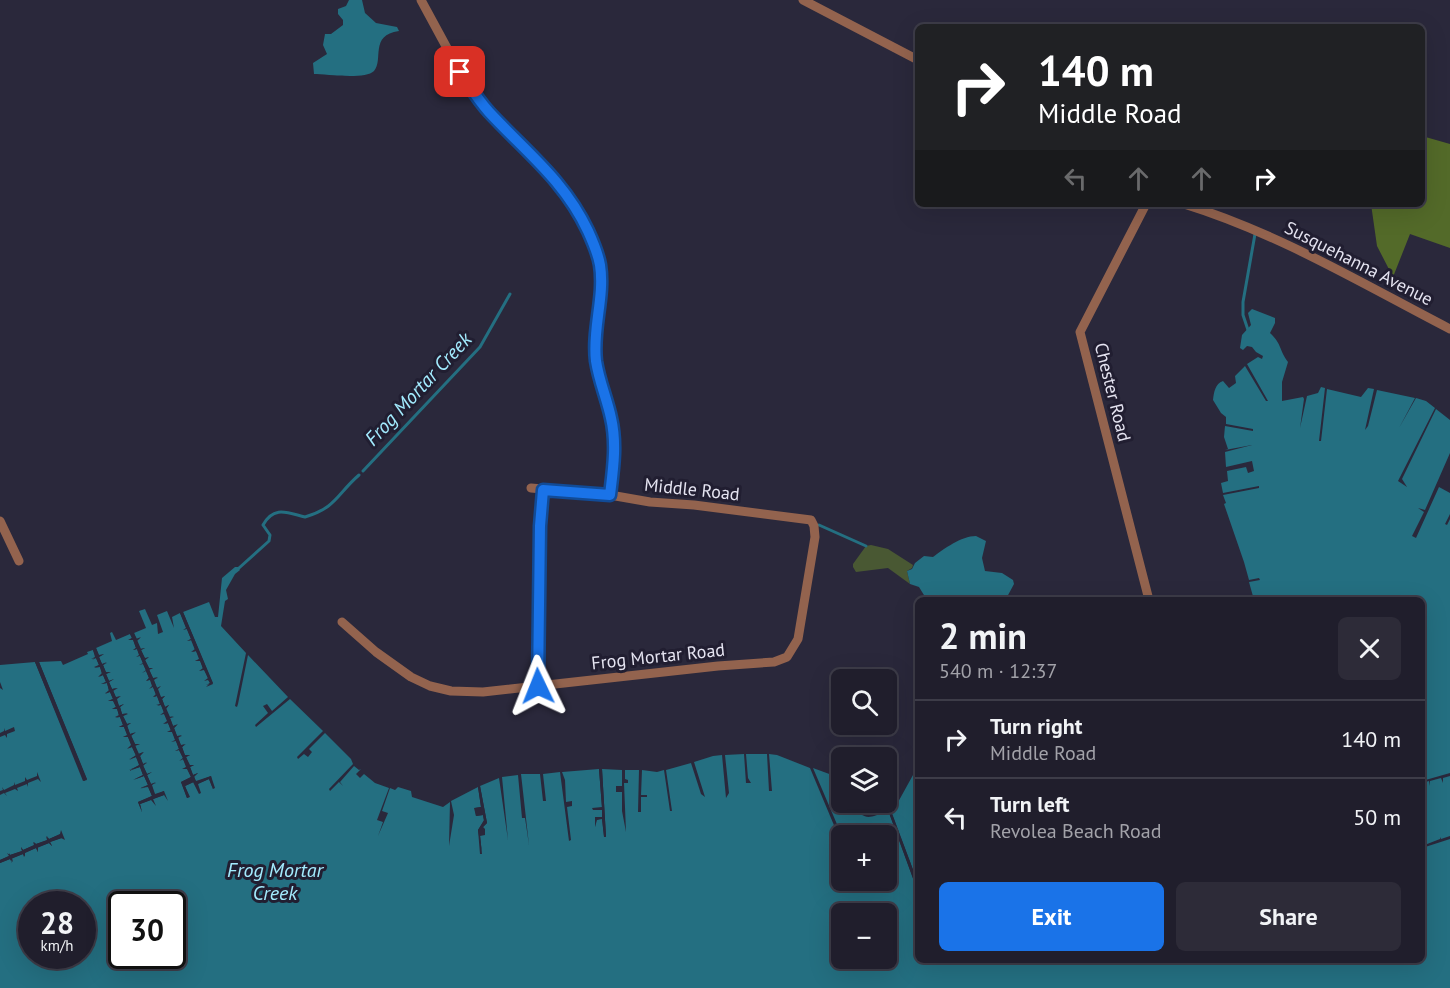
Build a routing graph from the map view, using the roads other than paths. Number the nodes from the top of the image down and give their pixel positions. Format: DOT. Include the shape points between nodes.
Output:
graph roads {
  1 [pos="421,0"];
  2 [pos="803,0"];
  3 [pos="915,58"];
  4 [pos="1144,207"];
  5 [pos="1193,207"];
  6 [pos="1450,329"];
  7 [pos="531,488"];
  8 [pos="543,490"];
  9 [pos="610,495"];
  10 [pos="0,521"];
  11 [pos="813,522"];
  12 [pos="19,561"];
  13 [pos="1148,597"];
  14 [pos="342,622"];
  15 [pos="538,686"];
  1 -- 9 [label="street" via="460,72 489,112 540,161 570,199 598,255 601,281 596,360 614,434"];
  2 -- 3 [label="street"];
  4 -- 13 [label="street, Chester Road" via="1080,332"];
  5 -- 6 [label="street, Susquehanna Avenue" via="1266,234"];
  7 -- 8 [label="street, Middle Road"];
  8 -- 9 [label="street, Middle Road"];
  8 -- 15 [label="street"];
  9 -- 11 [label="street, Middle Road" via="807,518"];
  10 -- 12 [label="street"];
  11 -- 15 [label="street, Frog Mortar Road" via="815,537 800,632 787,657 774,662"];
  14 -- 15 [label="street, Frog Mortar Road" via="400,669 430,686 471,692"];
}
